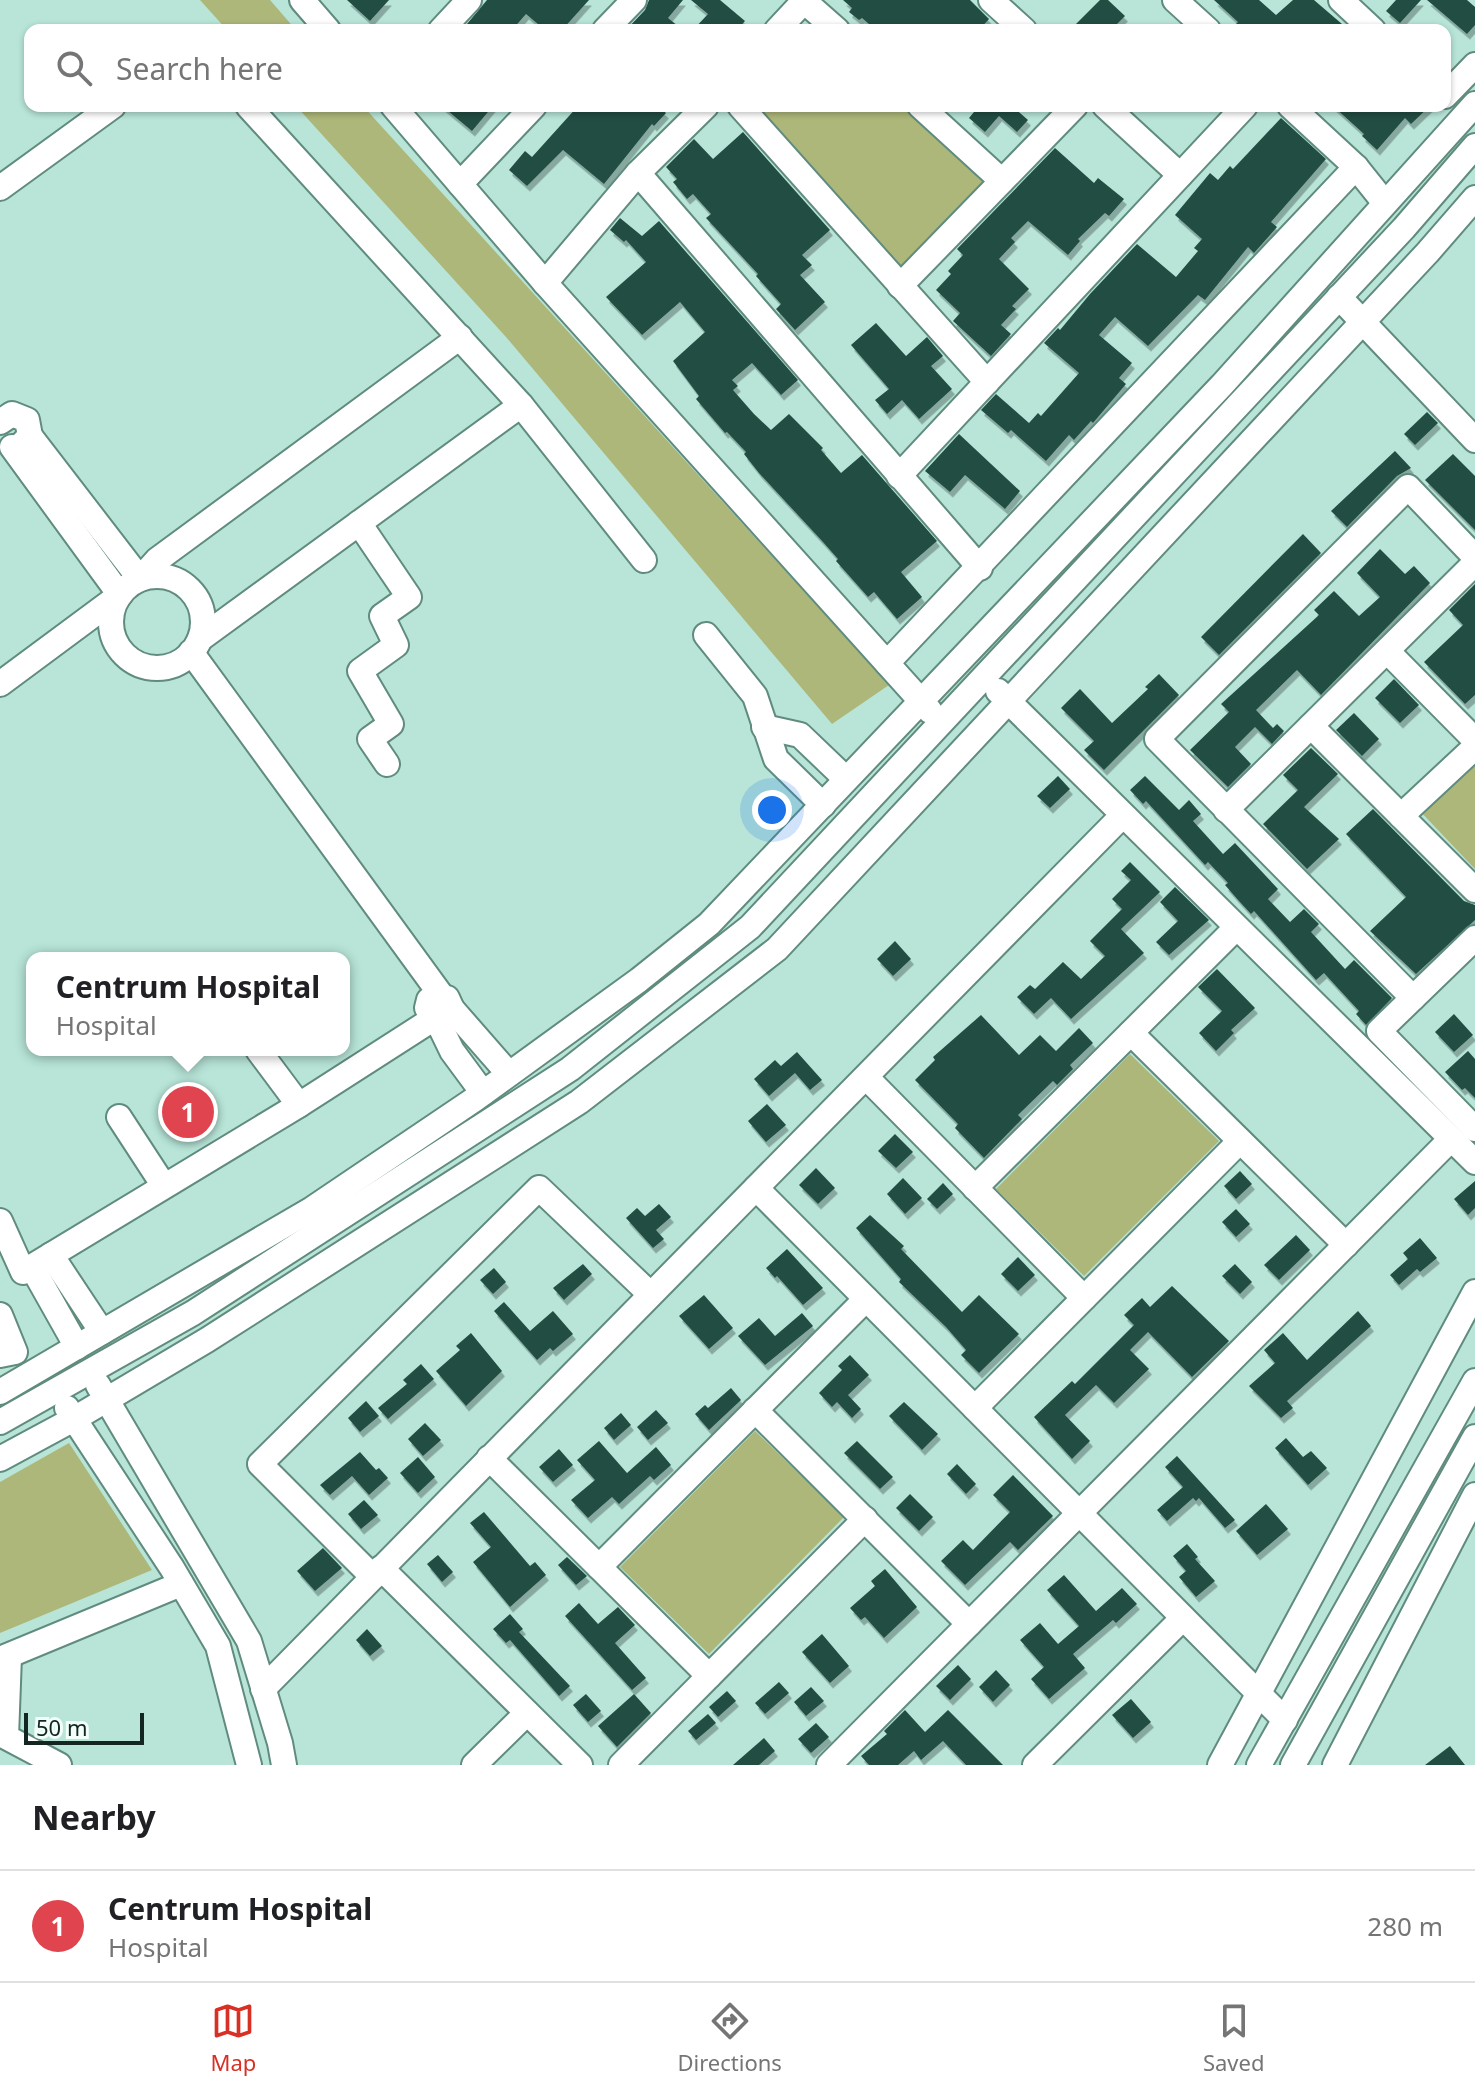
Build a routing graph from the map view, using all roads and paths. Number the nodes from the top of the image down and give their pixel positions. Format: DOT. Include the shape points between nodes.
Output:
graph roads {
  1 [pos="302,0"];
  2 [pos="469,0"];
  3 [pos="634,0"];
  4 [pos="805,0"];
  5 [pos="991,0"];
  6 [pos="1176,0"];
  7 [pos="1341,0"];
  8 [pos="323,24"];
  9 [pos="447,24"];
  10 [pos="611,24"];
  11 [pos="783,24"];
  12 [pos="831,24"];
  13 [pos="1017,24"];
  14 [pos="1202,24"];
  15 [pos="1367,24"];
  16 [pos="1475,65"];
  17 [pos="1451,90"];
  18 [pos="1475,104"];
  19 [pos="105,112"];
  20 [pos="254,112"];
  21 [pos="398,112"];
  22 [pos="528,112"];
  23 [pos="700,112"];
  24 [pos="745,112"];
  25 [pos="927,112"];
  26 [pos="1069,112"];
  27 [pos="1112,112"];
  28 [pos="1239,112"];
  29 [pos="1296,112"];
  30 [pos="1475,146"];
  31 [pos="1356,167"];
  32 [pos="638,173"];
  33 [pos="1180,175"];
  34 [pos="1002,181"];
  35 [pos="460,184"];
  36 [pos="0,188"];
  37 [pos="1475,198"];
  38 [pos="1384,202"];
  39 [pos="545,283"];
  40 [pos="900,286"];
  41 [pos="1339,297"];
  42 [pos="1362,322"];
  43 [pos="460,337"];
  44 [pos="987,382"];
  45 [pos="521,405"];
  46 [pos="4,410"];
  47 [pos="1475,440"];
  48 [pos="14,441"];
  49 [pos="899,476"];
  50 [pos="359,523"];
  51 [pos="1475,557"];
  52 [pos="644,560"];
  53 [pos="1475,563"];
  54 [pos="980,568"];
  55 [pos="140,579"];
  56 [pos="120,595"];
  57 [pos="706,635"];
  58 [pos="190,651"];
  59 [pos="1387,651"];
  60 [pos="887,663"];
  61 [pos="985,678"];
  62 [pos="0,684"];
  63 [pos="921,701"];
  64 [pos="1008,701"];
  65 [pos="942,724"];
  66 [pos="1311,726"];
  67 [pos="764,727"];
  68 [pos="1475,740"];
  69 [pos="1475,747"];
  70 [pos="387,764"];
  71 [pos="846,779"];
  72 [pos="823,805"];
  73 [pos="1226,810"];
  74 [pos="1122,816"];
  75 [pos="1401,816"];
  76 [pos="1475,890"];
  77 [pos="1236,928"];
  78 [pos="1475,938"];
  79 [pos="1413,998"];
  80 [pos="438,1009"];
  81 [pos="1131,1033"];
  82 [pos="262,1056"];
  83 [pos="509,1074"];
  84 [pos="867,1078"];
  85 [pos="483,1093"];
  86 [pos="299,1105"];
  87 [pos="119,1117"];
  88 [pos="1475,1129"];
  89 [pos="1451,1139"];
  90 [pos="1240,1141"];
  91 [pos="1475,1162"];
  92 [pos="164,1186"];
  93 [pos="756,1188"];
  94 [pos="975,1188"];
  95 [pos="0,1221"];
  96 [pos="1346,1245"];
  97 [pos="41,1261"];
  98 [pos="1475,1292"];
  99 [pos="650,1294"];
  100 [pos="1084,1298"];
  101 [pos="866,1299"];
  102 [pos="0,1315"];
  103 [pos="102,1332"];
  104 [pos="77,1347"];
  105 [pos="0,1355"];
  106 [pos="91,1372"];
  107 [pos="1475,1381"];
  108 [pos="55,1390"];
  109 [pos="0,1392"];
  110 [pos="106,1399"];
  111 [pos="975,1408"];
  112 [pos="755,1410"];
  113 [pos="74,1419"];
  114 [pos="0,1422"];
  115 [pos="1475,1437"];
  116 [pos="489,1458"];
  117 [pos="0,1459"];
  118 [pos="1475,1495"];
  119 [pos="1079,1513"];
  120 [pos="865,1519"];
  121 [pos="599,1567"];
  122 [pos="377,1572"];
  123 [pos="181,1584"];
  124 [pos="1183,1618"];
  125 [pos="969,1624"];
  126 [pos="4,1657"];
  127 [pos="709,1676"];
  128 [pos="263,1689"];
  129 [pos="1259,1694"];
  130 [pos="527,1713"];
  131 [pos="1285,1720"];
  132 [pos="59,1765"];
  133 [pos="249,1765"];
  134 [pos="284,1765"];
  135 [pos="474,1765"];
  136 [pos="580,1765"];
  137 [pos="621,1765"];
  138 [pos="829,1765"];
  139 [pos="1035,1765"];
  140 [pos="1220,1765"];
  141 [pos="1259,1765"];
  142 [pos="1293,1765"];
  143 [pos="1335,1765"];
  1 -- 8 [label="street"];
  2 -- 9 [label="street"];
  3 -- 10 [label="street"];
  4 -- 11 [label="street"];
  4 -- 12 [label="street"];
  5 -- 13 [label="street"];
  6 -- 14 [label="street"];
  7 -- 15 [label="street"];
  16 -- 17 [label="street"];
  18 -- 38 [label="street"];
  19 -- 36 [label="street"];
  20 -- 43 [label="street"];
  21 -- 35 [label="street"];
  22 -- 35 [label="street"];
  23 -- 32 [label="street"];
  24 -- 40 [label="street"];
  25 -- 34 [label="street"];
  26 -- 34 [label="street"];
  27 -- 33 [label="street"];
  28 -- 33 [label="street"];
  29 -- 31 [label="street"];
  30 -- 41 [label="street"];
  31 -- 38 [label="street"];
  31 -- 54 [label="street"];
  32 -- 39 [label="street"];
  32 -- 49 [label="street"];
  33 -- 44 [label="street"];
  34 -- 40 [label="street"];
  35 -- 39 [label="street"];
  37 -- 42 [label="street"];
  38 -- 63 [label="street" via="1222,385"];
  39 -- 60 [label="street"];
  40 -- 44 [label="street"];
  41 -- 42 [label="street"];
  41 -- 61 [label="street"];
  42 -- 47 [label="street"];
  42 -- 64 [label="street"];
  43 -- 45 [label="street"];
  43 -- 55 [label="street" via="157,560"];
  44 -- 49 [label="street"];
  45 -- 50 [label="street"];
  45 -- 52 [label="street"];
  46 -- 48 [label="street" via="27,420 31,430"];
  48 -- 55 [label="street"];
  48 -- 56 [label="street"];
  49 -- 54 [label="street"];
  50 -- 58 [label="street"];
  50 -- 70 [label="street" via="409,597 382,616 396,645 360,671 391,724 370,739"];
  51 -- 73 [label="street" via="1408,487 1157,739"];
  53 -- 59 [label="street"];
  54 -- 60 [label="street"];
  55 -- 56 [label="street"];
  55 -- 58 [label="street" via="169,577 193,593 203,623"];
  56 -- 58 [label="street" via="110,625 121,651 133,662 164,667"];
  56 -- 62 [label="street"];
  57 -- 67 [label="street" via="755,696"];
  58 -- 80 [label="street"];
  59 -- 66 [label="street"];
  59 -- 68 [label="street"];
  60 -- 63 [label="street"];
  61 -- 64 [label="street"];
  61 -- 65 [label="street"];
  63 -- 65 [label="street"];
  63 -- 71 [label="street"];
  64 -- 74 [label="street"];
  64 -- 110 [label="street" via="777,949 579,1102"];
  65 -- 106 [label="street" via="750,927 570,1069 193,1313"];
  66 -- 73 [label="street"];
  66 -- 75 [label="street"];
  67 -- 71 [label="street" via="800,735"];
  67 -- 72 [label="street" via="776,759"];
  69 -- 75 [label="street"];
  71 -- 72 [label="street"];
  72 -- 83 [label="street" via="709,924"];
  73 -- 79 [label="street"];
  74 -- 77 [label="street"];
  74 -- 84 [label="street"];
  75 -- 76 [label="street"];
  77 -- 81 [label="street"];
  77 -- 89 [label="street"];
  78 -- 79 [label="street"];
  79 -- 88 [label="street" via="1379,1031"];
  80 -- 83 [label="street"];
  80 -- 85 [label="street" via="452,1051"];
  80 -- 86 [label="street"];
  81 -- 90 [label="street"];
  81 -- 94 [label="street"];
  82 -- 86 [label="street"];
  83 -- 85 [label="street"];
  84 -- 93 [label="street"];
  84 -- 94 [label="street"];
  85 -- 103 [label="street" via="312,1209"];
  86 -- 92 [label="street"];
  87 -- 92 [label="street"];
  89 -- 91 [label="street"];
  89 -- 96 [label="street"];
  90 -- 96 [label="street"];
  90 -- 100 [label="street"];
  92 -- 97 [label="street"];
  93 -- 99 [label="street"];
  93 -- 101 [label="street"];
  94 -- 100 [label="street"];
  95 -- 97 [label="street" via="23,1272"];
  96 -- 119 [label="street"];
  97 -- 103 [label="street"];
  97 -- 104 [label="street"];
  98 -- 129 [label="street"];
  99 -- 116 [label="street"];
  99 -- 122 [label="street" via="539,1188 260,1464"];
  100 -- 111 [label="street"];
  101 -- 111 [label="street"];
  101 -- 112 [label="street"];
  102 -- 105 [label="street" via="15,1352"];
  103 -- 104 [label="street"];
  104 -- 109 [label="street"];
  106 -- 108 [label="street"];
  106 -- 110 [label="street"];
  107 -- 131 [label="street"];
  108 -- 113 [label="street"];
  108 -- 114 [label="street"];
  110 -- 113 [label="street"];
  110 -- 128 [label="street" via="249,1641"];
  111 -- 119 [label="street"];
  112 -- 120 [label="street"];
  112 -- 121 [label="street"];
  113 -- 117 [label="street"];
  113 -- 123 [label="street"];
  115 -- 142 [label="street"];
  116 -- 121 [label="street"];
  116 -- 122 [label="street"];
  118 -- 143 [label="street"];
  119 -- 124 [label="street"];
  119 -- 125 [label="street"];
  120 -- 125 [label="street"];
  120 -- 127 [label="street"];
  121 -- 127 [label="street"];
  122 -- 128 [label="street"];
  122 -- 130 [label="street"];
  123 -- 126 [label="street"];
  123 -- 133 [label="street" via="218,1646"];
  124 -- 129 [label="street"];
  124 -- 139 [label="street"];
  125 -- 138 [label="street"];
  126 -- 132 [label="street" via="6,1737"];
  127 -- 137 [label="street"];
  128 -- 134 [label="street"];
  129 -- 131 [label="street"];
  129 -- 140 [label="street"];
  130 -- 135 [label="street"];
  130 -- 136 [label="street"];
  131 -- 141 [label="street"];
}
